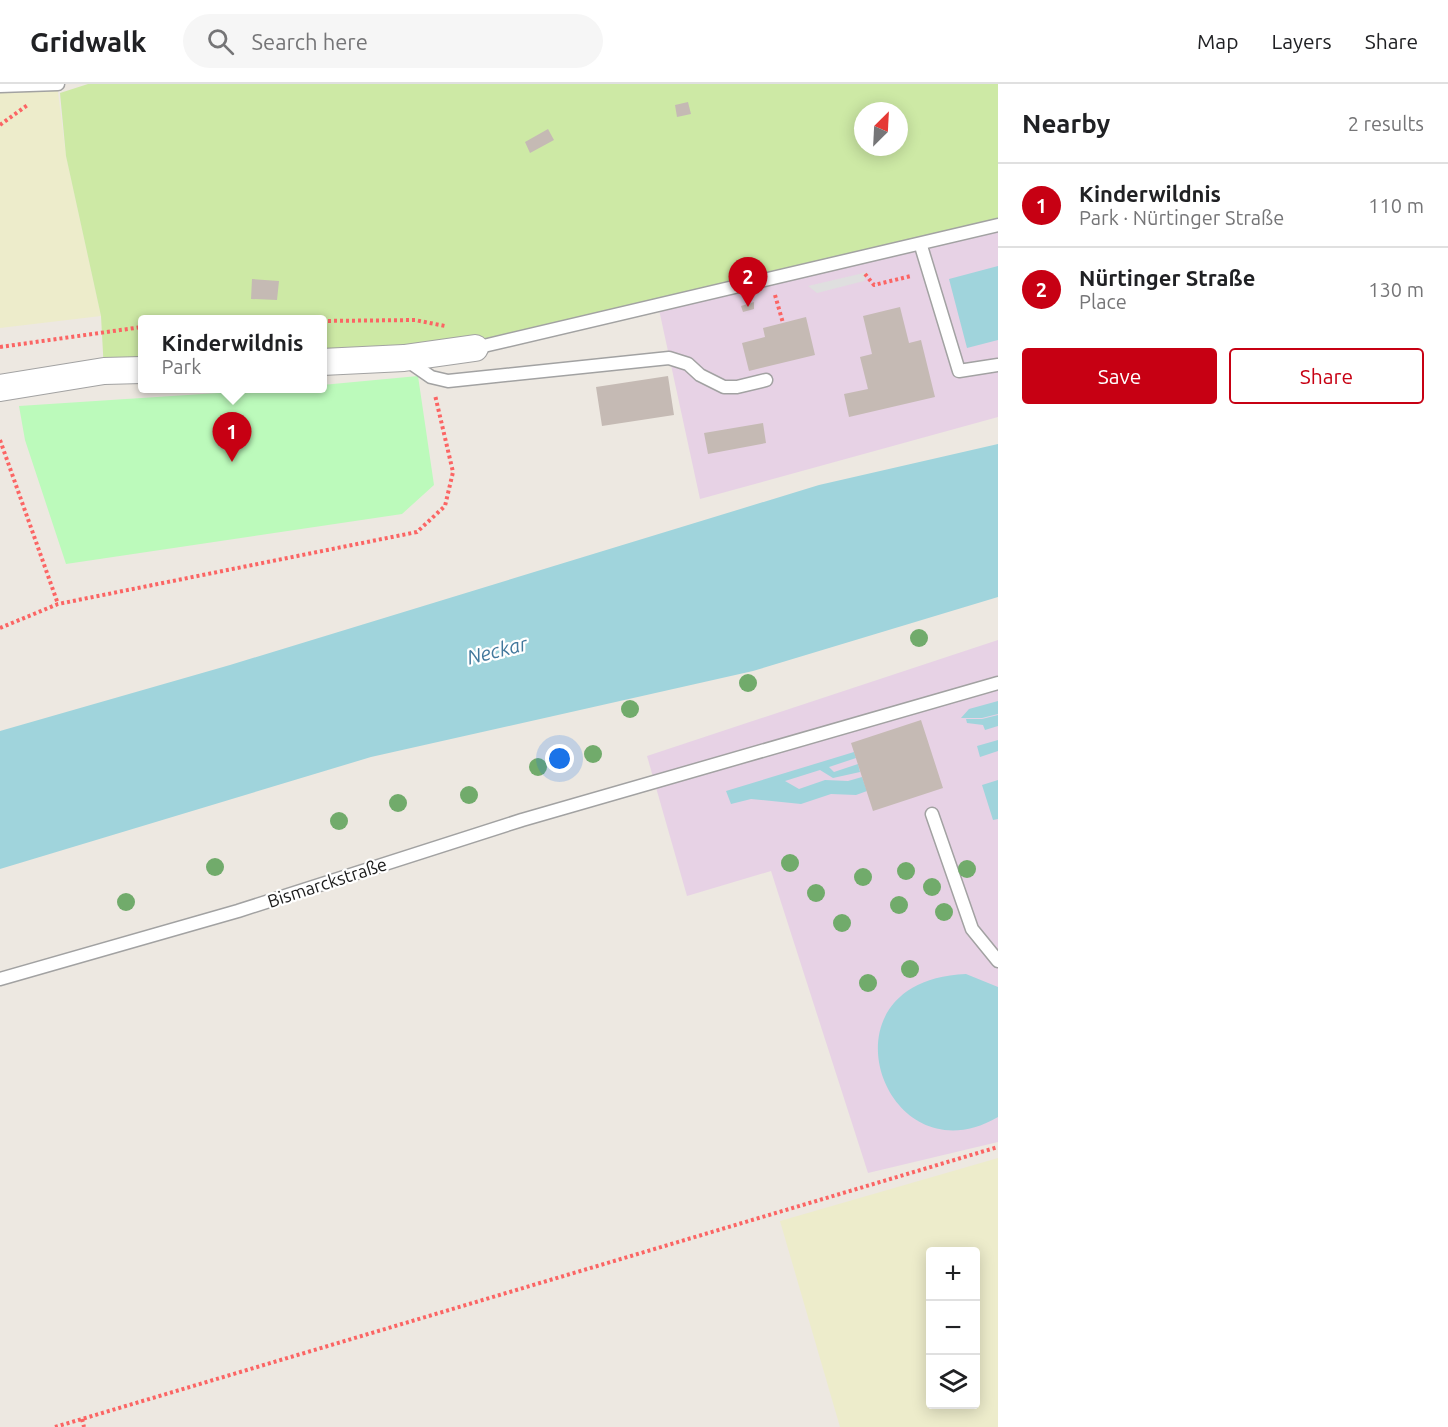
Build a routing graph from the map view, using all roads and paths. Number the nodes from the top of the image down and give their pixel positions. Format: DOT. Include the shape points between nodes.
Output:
graph roads {
  1 [pos="58,84"];
  2 [pos="0,86"];
  3 [pos="998,225"];
  4 [pos="921,246"];
  5 [pos="859,260"];
  6 [pos="929,272"];
  7 [pos="771,280"];
  8 [pos="327,321"];
  9 [pos="783,323"];
  10 [pos="138,328"];
  11 [pos="0,347"];
  12 [pos="475,348"];
  13 [pos="404,358"];
  14 [pos="327,362"];
  15 [pos="998,365"];
  16 [pos="138,370"];
  17 [pos="430,377"];
  18 [pos="766,380"];
  19 [pos="0,388"];
  20 [pos="0,440"];
  21 [pos="58,604"];
  22 [pos="0,628"];
  23 [pos="998,683"];
  24 [pos="932,814"];
  25 [pos="998,961"];
  26 [pos="0,978"];
  27 [pos="998,1147"];
  28 [pos="82,1419"];
  29 [pos="55,1427"];
  30 [pos="84,1427"];
  1 -- 2 [label="lane"];
  3 -- 4 [label="lane"];
  4 -- 5 [label="lane"];
  4 -- 6 [label="lane"];
  5 -- 6 [label="path" via="866,278 874,285"];
  5 -- 7 [label="lane"];
  6 -- 15 [label="lane" via="958,371"];
  7 -- 9 [label="path"];
  7 -- 12 [label="lane"];
  8 -- 12 [label="path" via="415,320 441,324"];
  10 -- 11 [label="path"];
  12 -- 13 [label="street"];
  13 -- 14 [label="street"];
  13 -- 17 [label="lane"];
  16 -- 19 [label="street"];
  17 -- 18 [label="lane" via="464,381 669,358 688,364 724,387"];
  17 -- 21 [label="path" via="453,472 445,506 417,532"];
  20 -- 21 [label="path"];
  21 -- 22 [label="path"];
  23 -- 26 [label="lane, Bismarckstraße" via="522,820 238,911"];
  24 -- 25 [label="lane" via="972,929"];
  27 -- 28 [label="path"];
  28 -- 29 [label="path"];
  28 -- 30 [label="path"];
}
